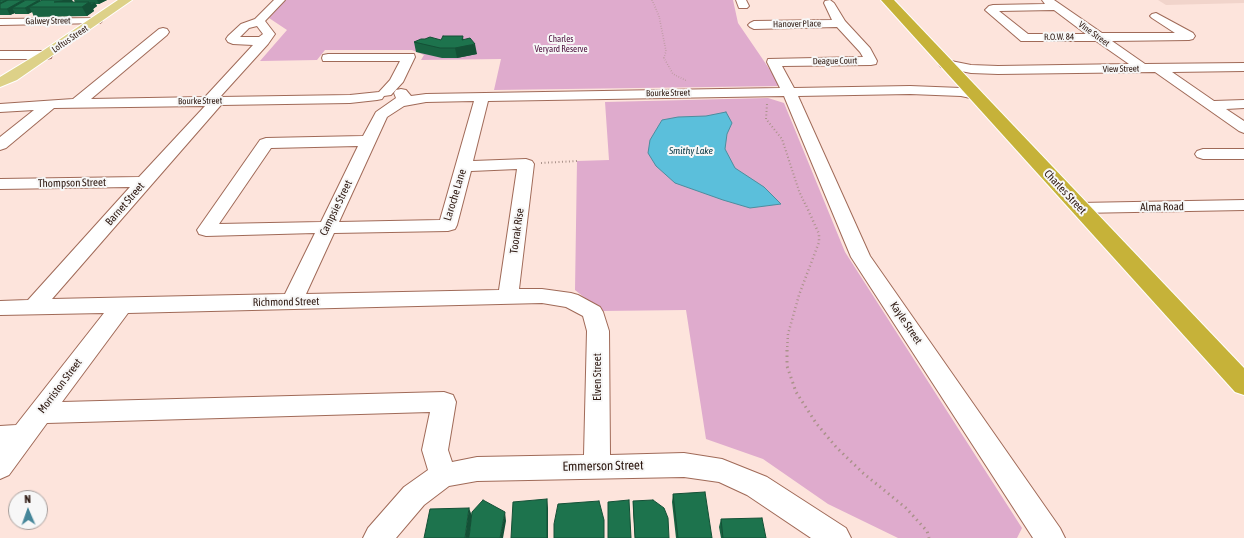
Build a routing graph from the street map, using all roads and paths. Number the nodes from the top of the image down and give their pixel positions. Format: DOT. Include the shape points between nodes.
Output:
graph roads {
  1 [pos="126,0"];
  2 [pos="280,0"];
  3 [pos="652,0"];
  4 [pos="887,0"];
  5 [pos="1047,0"];
  6 [pos="829,3"];
  7 [pos="1057,7"];
  8 [pos="36,11"];
  9 [pos="1156,16"];
  10 [pos="96,21"];
  11 [pos="259,21"];
  12 [pos="0,22"];
  13 [pos="18,22"];
  14 [pos="840,23"];
  15 [pos="754,25"];
  16 [pos="0,32"];
  17 [pos="163,32"];
  18 [pos="1098,37"];
  19 [pos="264,41"];
  20 [pos="0,55"];
  21 [pos="46,55"];
  22 [pos="328,58"];
  23 [pos="773,62"];
  24 [pos="946,64"];
  25 [pos="1244,67"];
  26 [pos="1142,68"];
  27 [pos="1158,68"];
  28 [pos="998,70"];
  29 [pos="6,79"];
  30 [pos="690,82"];
  31 [pos="967,86"];
  32 [pos="0,90"];
  33 [pos="767,92"];
  34 [pos="789,92"];
  35 [pos="482,97"];
  36 [pos="389,99"];
  37 [pos="213,101"];
  38 [pos="0,102"];
  39 [pos="50,104"];
  40 [pos="76,104"];
  41 [pos="1244,104"];
  42 [pos="1210,105"];
  43 [pos="0,108"];
  44 [pos="1244,128"];
  45 [pos="368,141"];
  46 [pos="0,145"];
  47 [pos="1203,154"];
  48 [pos="1244,154"];
  49 [pos="576,161"];
  50 [pos="526,164"];
  51 [pos="464,166"];
  52 [pos="144,182"];
  53 [pos="0,184"];
  54 [pos="1244,205"];
  55 [pos="1080,208"];
  56 [pos="327,227"];
  57 [pos="508,297"];
  58 [pos="571,300"];
  59 [pos="292,301"];
  60 [pos="121,306"];
  61 [pos="0,308"];
  62 [pos="33,308"];
  63 [pos="1244,385"];
  64 [pos="40,413"];
  65 [pos="12,436"];
  66 [pos="597,466"];
  67 [pos="0,467"];
  68 [pos="443,475"];
  69 [pos="378,538"];
  70 [pos="836,538"];
  71 [pos="929,538"];
  72 [pos="1050,538"];
  1 -- 10 [label="main road, Loftus Street"];
  2 -- 11 [label="street"];
  3 -- 30 [label="path" via="659,16 666,51 664,58 673,74"];
  4 -- 24 [label="highway, Charles Street"];
  5 -- 7 [label="street, Vine Street"];
  6 -- 14 [label="street, Deague Court"];
  7 -- 18 [label="street, Vine Street"];
  7 -- 18 [label="street, R.O.W. 84" via="991,10 1025,38"];
  8 -- 13 [label="street"];
  9 -- 18 [label="street, R.O.W. 84" via="1189,36"];
  10 -- 13 [label="street, Galwey Street"];
  10 -- 21 [label="main road, Loftus Street"];
  11 -- 19 [label="street" via="269,32"];
  11 -- 19 [label="street" via="246,26 232,39"];
  12 -- 13 [label="street, Galwey Street"];
  13 -- 16 [label="street"];
  14 -- 15 [label="street, Hanover Place"];
  14 -- 23 [label="street, Deague Court" via="871,61"];
  17 -- 40 [label="street"];
  18 -- 26 [label="street, Vine Street"];
  19 -- 37 [label="street, Barnet Street"];
  20 -- 21 [label="street"];
  21 -- 29 [label="main road, Loftus Street"];
  22 -- 36 [label="street, Campsie Street" via="409,57"];
  23 -- 34 [label="street, Kayle Street"];
  24 -- 28 [label="street, View Street" via="971,69"];
  24 -- 31 [label="highway, Charles Street"];
  25 -- 27 [label="street, View Street"];
  26 -- 27 [label="street, View Street"];
  26 -- 28 [label="street, View Street"];
  27 -- 42 [label="street"];
  28 -- 31 [label="street, View Street" via="976,73"];
  29 -- 32 [label="main road, Loftus Street" via="8,84"];
  31 -- 34 [label="street, Bourke Street" via="961,92"];
  31 -- 55 [label="highway, Charles Street"];
  33 -- 34 [label="street, Bourke Street"];
  33 -- 35 [label="street, Bourke Street"];
  33 -- 71 [label="path" via="769,98 766,119 782,139 799,191 819,234 819,242 799,295 788,334 787,366 796,392 816,423 836,447 906,508 927,531"];
  34 -- 72 [label="street, Kayle Street" via="861,257"];
  35 -- 36 [label="street, Bourke Street"];
  35 -- 51 [label="street, Laroche Lane"];
  36 -- 37 [label="street, Bourke Street"];
  36 -- 45 [label="street, Campsie Street"];
  37 -- 40 [label="street, Bourke Street"];
  37 -- 52 [label="street, Barnet Street"];
  38 -- 39 [label="street, Bourke Street"];
  39 -- 40 [label="street, Bourke Street"];
  39 -- 43 [label="street, Bourke Street"];
  39 -- 46 [label="street"];
  41 -- 42 [label="street"];
  42 -- 44 [label="street"];
  45 -- 56 [label="street, Campsie Street"];
  45 -- 56 [label="street" via="266,143 206,230"];
  47 -- 48 [label="street"];
  49 -- 50 [label="path"];
  50 -- 51 [label="street"];
  50 -- 57 [label="street, Toorak Rise"];
  51 -- 56 [label="street, Laroche Lane" via="448,225"];
  52 -- 53 [label="street, Thompson Street"];
  52 -- 62 [label="street, Barnet Street"];
  54 -- 55 [label="street, Alma Road"];
  55 -- 63 [label="highway, Charles Street"];
  56 -- 59 [label="street, Campsie Street"];
  57 -- 58 [label="street, Richmond Street" via="542,296"];
  57 -- 59 [label="street, Richmond Street"];
  58 -- 66 [label="street, Elven Street" via="592,312 598,331"];
  59 -- 60 [label="street, Richmond Street"];
  60 -- 62 [label="street, Richmond Street"];
  60 -- 64 [label="street, Morriston Street"];
  61 -- 62 [label="street, Richmond Street"];
  64 -- 65 [label="street, Morriston Street"];
  64 -- 68 [label="street" via="444,402 435,450"];
  65 -- 67 [label="street, Morriston Street"];
  66 -- 68 [label="street, Emmerson Street" via="477,469"];
  66 -- 70 [label="street, Emmerson Street" via="684,465 722,472 757,486"];
  68 -- 69 [label="street, Emmerson Street" via="414,496"];
}
